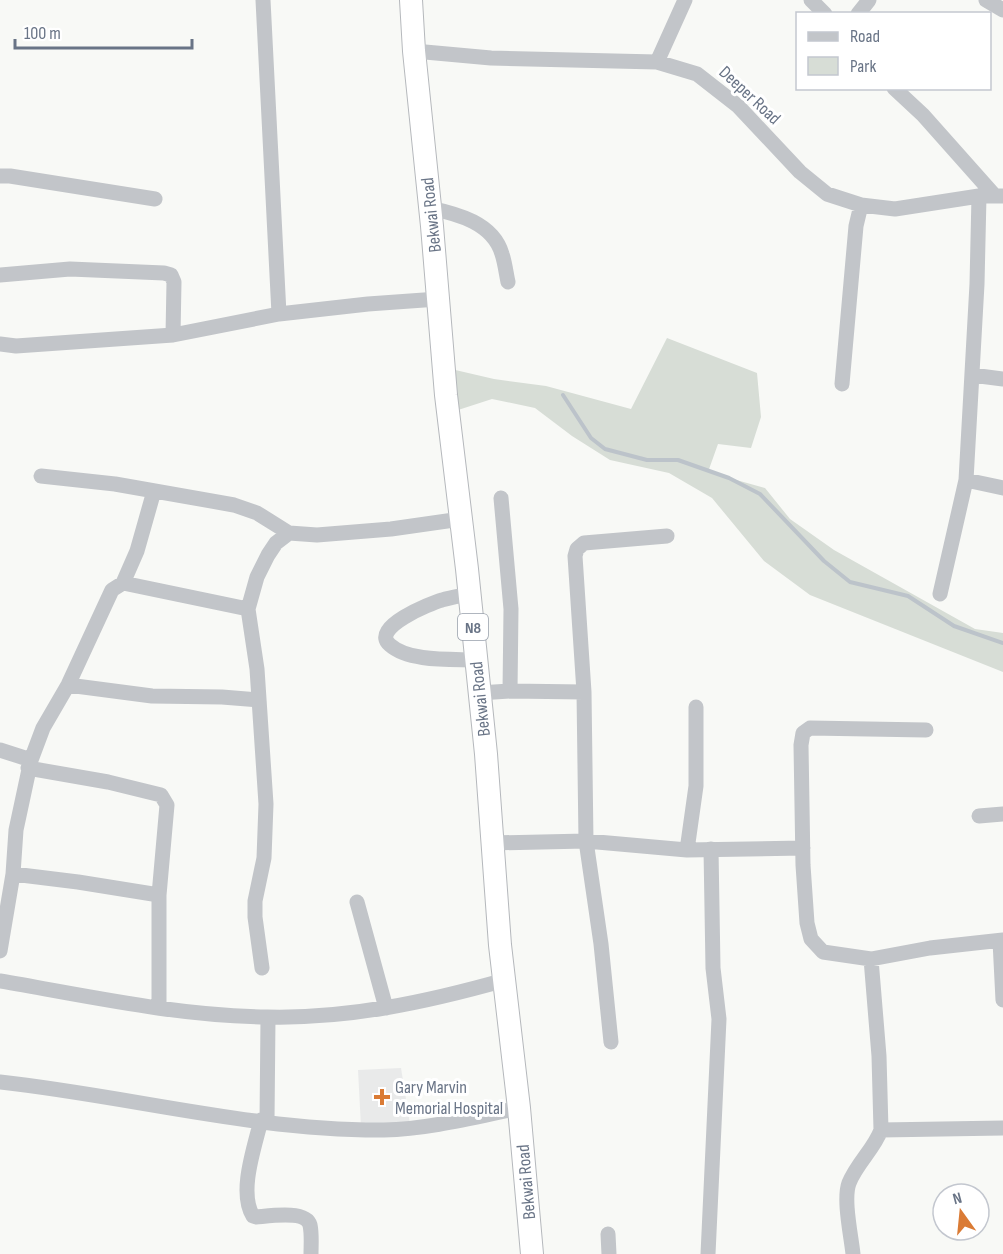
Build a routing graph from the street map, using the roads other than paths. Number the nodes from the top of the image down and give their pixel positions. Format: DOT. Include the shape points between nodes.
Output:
graph roads {
  1 [pos="263,0"];
  2 [pos="411,0"];
  3 [pos="685,0"];
  4 [pos="811,0"];
  5 [pos="869,0"];
  6 [pos="986,0"];
  7 [pos="1003,10"];
  8 [pos="823,12"];
  9 [pos="860,12"];
  10 [pos="414,51"];
  11 [pos="657,62"];
  12 [pos="896,90"];
  13 [pos="0,176"];
  14 [pos="979,196"];
  15 [pos="999,196"];
  16 [pos="154,199"];
  17 [pos="861,205"];
  18 [pos="430,208"];
  19 [pos="0,275"];
  20 [pos="508,282"];
  21 [pos="438,299"];
  22 [pos="279,314"];
  23 [pos="173,335"];
  24 [pos="0,344"];
  25 [pos="972,375"];
  26 [pos="1003,379"];
  27 [pos="842,384"];
  28 [pos="41,476"];
  29 [pos="966,480"];
  30 [pos="1003,488"];
  31 [pos="154,490"];
  32 [pos="501,498"];
  33 [pos="461,519"];
  34 [pos="289,533"];
  35 [pos="667,536"];
  36 [pos="123,583"];
  37 [pos="470,594"];
  38 [pos="940,594"];
  39 [pos="248,609"];
  40 [pos="476,660"];
  41 [pos="68,685"];
  42 [pos="510,691"];
  43 [pos="584,692"];
  44 [pos="480,693"];
  45 [pos="260,700"];
  46 [pos="696,707"];
  47 [pos="926,730"];
  48 [pos="0,750"];
  49 [pos="30,764"];
  50 [pos="1003,814"];
  51 [pos="979,816"];
  52 [pos="586,842"];
  53 [pos="492,843"];
  54 [pos="803,848"];
  55 [pos="711,849"];
  56 [pos="687,850"];
  57 [pos="13,874"];
  58 [pos="4,892"];
  59 [pos="159,896"];
  60 [pos="357,902"];
  61 [pos="1001,941"];
  62 [pos="0,951"];
  63 [pos="871,960"];
  64 [pos="262,968"];
  65 [pos="505,980"];
  66 [pos="0,981"];
  67 [pos="1003,1000"];
  68 [pos="159,1008"];
  69 [pos="386,1008"];
  70 [pos="268,1017"];
  71 [pos="611,1042"];
  72 [pos="0,1082"];
  73 [pos="519,1108"];
  74 [pos="264,1121"];
  75 [pos="1003,1128"];
  76 [pos="881,1130"];
  77 [pos="608,1234"];
  78 [pos="311,1254"];
  79 [pos="532,1254"];
  80 [pos="609,1254"];
  81 [pos="708,1254"];
  82 [pos="853,1254"];
  1 -- 22 [label="street"];
  2 -- 10 [label="highway, Bekwai Road / N8"];
  3 -- 11 [label="street"];
  4 -- 8 [label="street"];
  5 -- 9 [label="street"];
  6 -- 7 [label="street"];
  10 -- 11 [label="street, Deeper Road" via="491,58"];
  10 -- 18 [label="highway, Bekwai Road / N8"];
  11 -- 17 [label="street, Deeper Road" via="698,74 738,106 800,172 827,194"];
  12 -- 15 [label="street"];
  13 -- 16 [label="street"];
  14 -- 15 [label="street, Deeper Road"];
  14 -- 17 [label="street, Deeper Road" via="895,209"];
  14 -- 25 [label="street"];
  17 -- 27 [label="street"];
  18 -- 20 [label="street" via="461,214 497,241"];
  18 -- 21 [label="highway, Bekwai Road / N8"];
  19 -- 23 [label="street" via="70,269 171,275"];
  21 -- 22 [label="street"];
  21 -- 33 [label="highway, Bekwai Road / N8"];
  22 -- 23 [label="street"];
  23 -- 24 [label="street"];
  25 -- 26 [label="street"];
  25 -- 29 [label="street"];
  28 -- 31 [label="street"];
  29 -- 30 [label="street"];
  29 -- 38 [label="street"];
  31 -- 34 [label="street" via="234,505 257,513"];
  31 -- 36 [label="street" via="137,551"];
  32 -- 42 [label="street" via="511,609"];
  33 -- 34 [label="street" via="317,535"];
  33 -- 37 [label="highway, Bekwai Road / N8"];
  34 -- 39 [label="street" via="268,555"];
  35 -- 43 [label="street" via="584,543 577,549 574,556"];
  36 -- 39 [label="street"];
  36 -- 41 [label="street" via="112,590"];
  37 -- 40 [label="highway, Bekwai Road / N8"];
  37 -- 40 [label="street" via="440,600 391,626 386,636 391,646 414,655"];
  39 -- 45 [label="street"];
  40 -- 44 [label="highway, Bekwai Road / N8"];
  41 -- 45 [label="street" via="152,696"];
  41 -- 49 [label="street" via="43,728"];
  42 -- 43 [label="street"];
  42 -- 44 [label="street"];
  43 -- 52 [label="street"];
  44 -- 53 [label="highway, Bekwai Road / N8"];
  45 -- 64 [label="street" via="266,804 264,858 255,917"];
  46 -- 56 [label="street" via="696,786"];
  47 -- 54 [label="street" via="810,728 803,733"];
  48 -- 49 [label="street"];
  49 -- 57 [label="street" via="16,830"];
  49 -- 59 [label="street" via="161,795 167,805"];
  50 -- 51 [label="street"];
  52 -- 53 [label="street"];
  52 -- 56 [label="street"];
  52 -- 71 [label="street"];
  53 -- 65 [label="highway, Bekwai Road / N8"];
  54 -- 55 [label="street"];
  54 -- 63 [label="street" via="811,939 823,952"];
  55 -- 56 [label="street"];
  55 -- 81 [label="street" via="713,968 719,1019"];
  57 -- 58 [label="street"];
  57 -- 59 [label="street"];
  58 -- 62 [label="street"];
  59 -- 68 [label="street"];
  60 -- 69 [label="street"];
  61 -- 63 [label="street" via="930,948"];
  61 -- 67 [label="street"];
  63 -- 76 [label="street"];
  65 -- 69 [label="street"];
  65 -- 73 [label="highway, Bekwai Road / N8"];
  66 -- 68 [label="street"];
  68 -- 70 [label="street"];
  69 -- 70 [label="street"];
  70 -- 74 [label="street"];
  72 -- 74 [label="street"];
  73 -- 74 [label="street" via="387,1130"];
  73 -- 79 [label="highway, Bekwai Road / N8"];
  74 -- 78 [label="street" via="249,1171 246,1201 256,1217 306,1218 310,1223"];
  75 -- 76 [label="street"];
  76 -- 82 [label="street" via="849,1182 846,1197"];
  77 -- 80 [label="street"];
}
